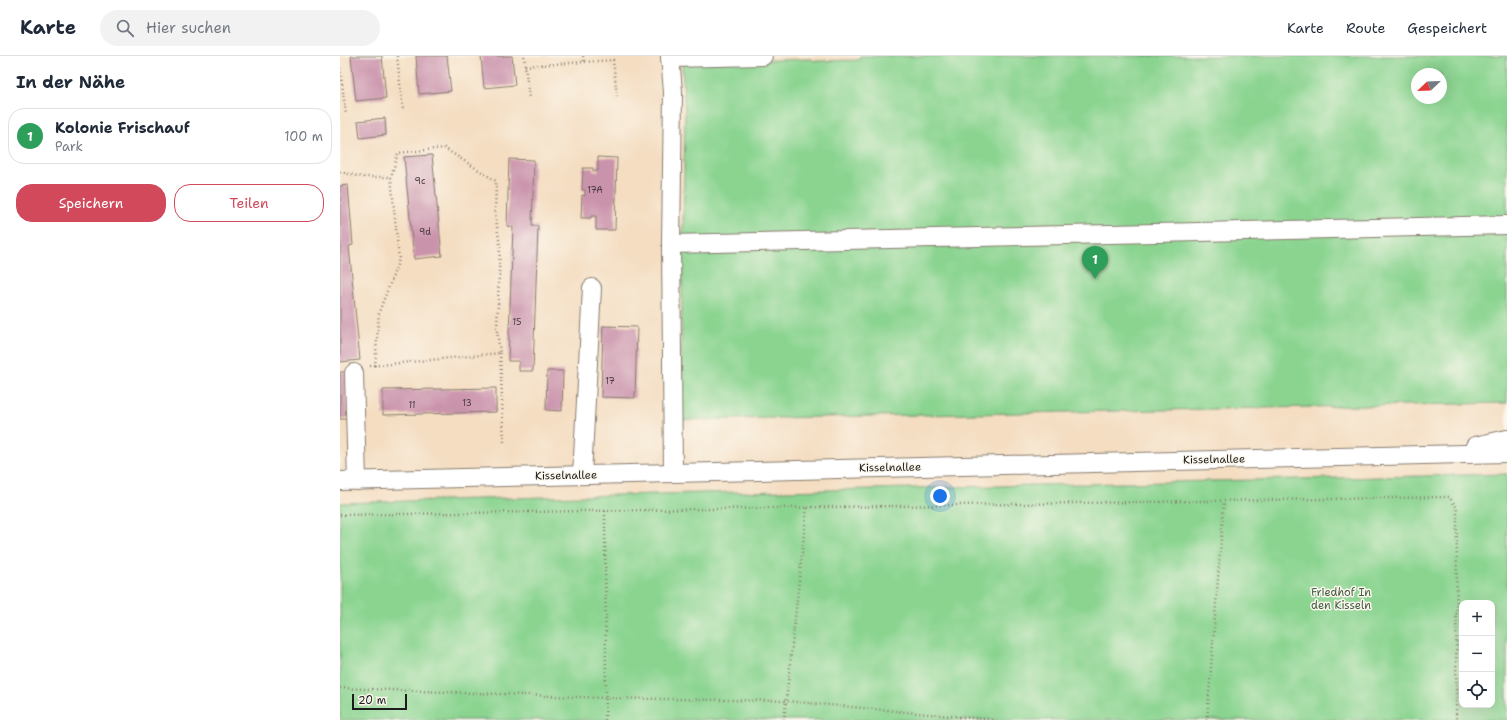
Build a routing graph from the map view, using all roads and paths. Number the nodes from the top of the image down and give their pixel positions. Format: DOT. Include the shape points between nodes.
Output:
graph roads {
  1 [pos="397,56"];
  2 [pos="524,56"];
  3 [pos="583,56"];
  4 [pos="763,56"];
  5 [pos="670,57"];
  6 [pos="584,62"];
  7 [pos="525,66"];
  8 [pos="340,68"];
  9 [pos="617,96"];
  10 [pos="529,98"];
  11 [pos="403,110"];
  12 [pos="346,115"];
  13 [pos="340,172"];
  14 [pos="391,176"];
  15 [pos="1507,225"];
  16 [pos="671,244"];
  17 [pos="592,288"];
  18 [pos="500,353"];
  19 [pos="354,373"];
  20 [pos="1507,439"];
  21 [pos="504,443"];
  22 [pos="1507,453"];
  23 [pos="1440,454"];
  24 [pos="673,473"];
  25 [pos="582,475"];
  26 [pos="349,481"];
  27 [pos="1224,501"];
  28 [pos="807,507"];
  29 [pos="604,511"];
  30 [pos="340,514"];
  31 [pos="340,688"];
  32 [pos="606,698"];
  33 [pos="786,701"];
  34 [pos="605,720"];
  35 [pos="784,720"];
  36 [pos="994,720"];
  37 [pos="1207,720"];
  38 [pos="1456,720"];
  1 -- 11 [label="path"];
  2 -- 7 [label="path"];
  3 -- 6 [label="path"];
  4 -- 5 [label="street"];
  5 -- 16 [label="street" via="673,92"];
  6 -- 7 [label="path"];
  6 -- 9 [label="path" via="613,60"];
  7 -- 10 [label="path"];
  8 -- 12 [label="path"];
  13 -- 14 [label="path" via="362,177"];
  14 -- 18 [label="path" via="398,153 444,148 496,181 500,246 497,330"];
  14 -- 18 [label="path" via="399,260 379,312 375,366"];
  15 -- 16 [label="street"];
  16 -- 24 [label="street"];
  17 -- 25 [label="street"];
  18 -- 21 [label="path"];
  19 -- 26 [label="street"];
  20 -- 23 [label="street, Kisselnallee"];
  22 -- 23 [label="street, Kisselnallee"];
  23 -- 24 [label="street, Kisselnallee"];
  24 -- 25 [label="street, Kisselnallee"];
  25 -- 26 [label="street, Kisselnallee"];
  27 -- 28 [label="path"];
  27 -- 37 [label="path"];
  27 -- 38 [label="path" via="1449,497 1457,508"];
  28 -- 29 [label="path"];
  28 -- 33 [label="path"];
  29 -- 30 [label="path"];
  29 -- 32 [label="path"];
  31 -- 32 [label="path"];
  32 -- 33 [label="path"];
  32 -- 34 [label="path"];
  33 -- 35 [label="path"];
  33 -- 36 [label="path"];
}
